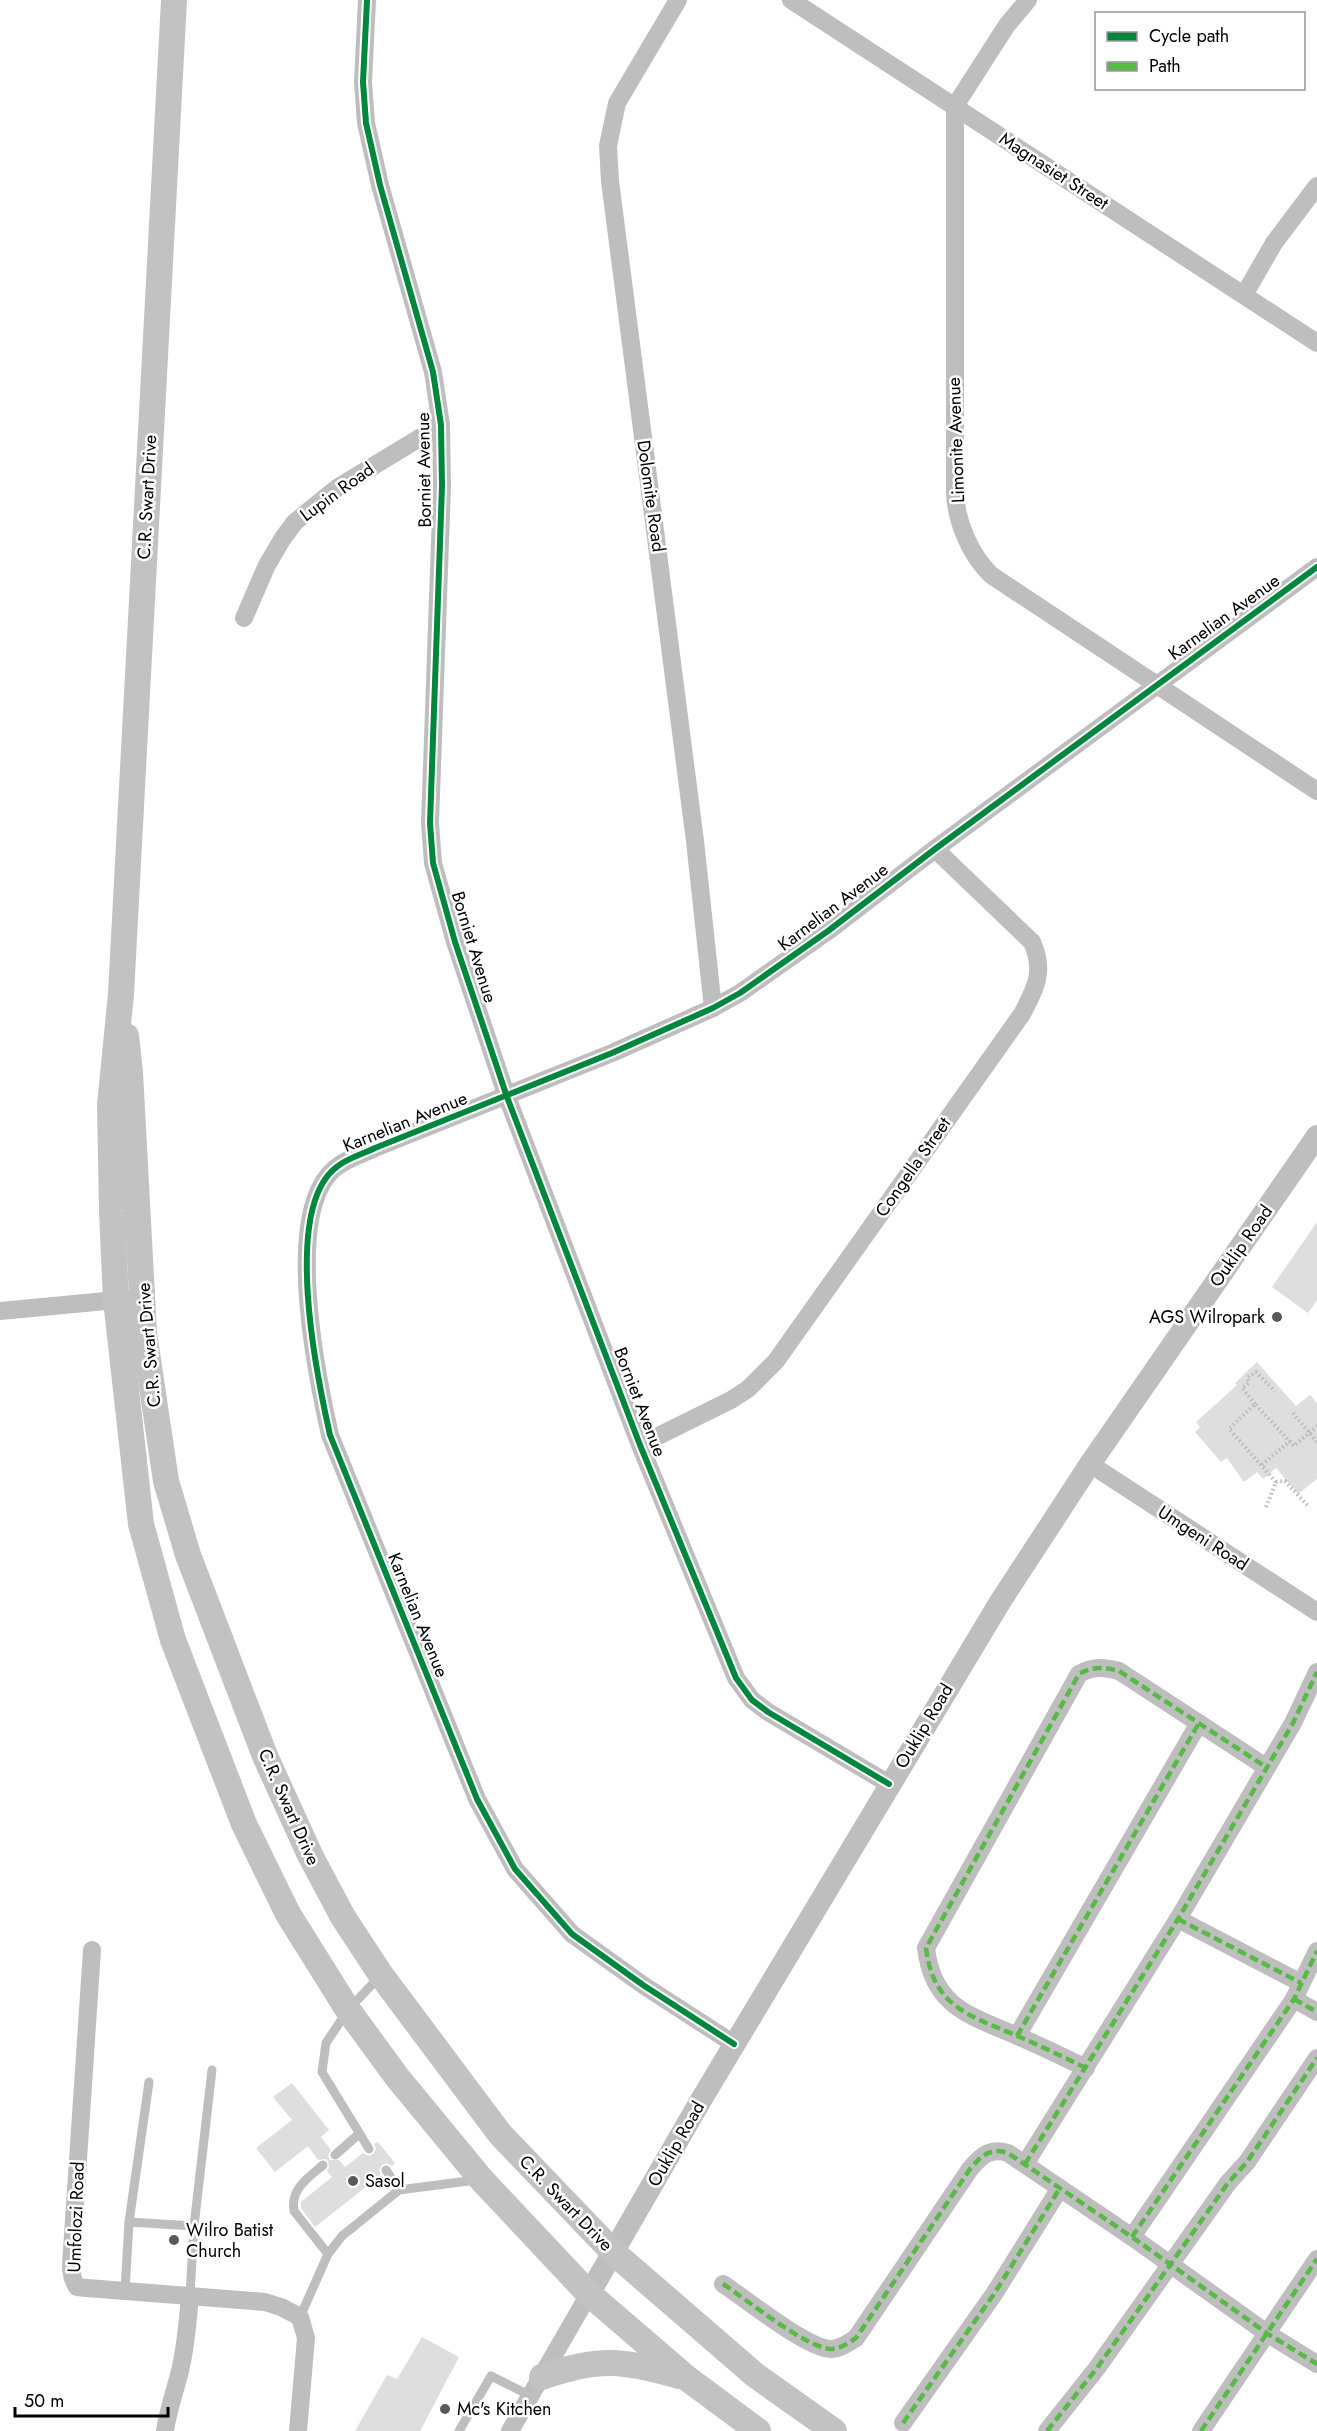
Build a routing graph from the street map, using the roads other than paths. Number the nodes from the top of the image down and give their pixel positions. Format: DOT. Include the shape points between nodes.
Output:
graph roads {
  1 [pos="174,0"];
  2 [pos="366,0"];
  3 [pos="678,0"];
  4 [pos="791,0"];
  5 [pos="1028,0"];
  6 [pos="955,106"];
  7 [pos="1317,186"];
  8 [pos="1244,296"];
  9 [pos="1317,343"];
  10 [pos="441,425"];
  11 [pos="1317,567"];
  12 [pos="244,618"];
  13 [pos="1156,685"];
  14 [pos="1317,791"];
  15 [pos="934,849"];
  16 [pos="121,994"];
  17 [pos="713,1008"];
  18 [pos="507,1097"];
  19 [pos="1317,1136"];
  20 [pos="144,1297"];
  21 [pos="116,1300"];
  22 [pos="0,1311"];
  23 [pos="640,1445"];
  24 [pos="1089,1464"];
  25 [pos="1317,1612"];
  26 [pos="1317,1672"];
  27 [pos="1199,1723"];
  28 [pos="1266,1767"];
  29 [pos="889,1784"];
  30 [pos="1178,1919"];
  31 [pos="92,1950"];
  32 [pos="1317,1951"];
  33 [pos="381,1975"];
  34 [pos="1297,1991"];
  35 [pos="348,2010"];
  36 [pos="1317,2012"];
  37 [pos="1017,2036"];
  38 [pos="734,2044"];
  39 [pos="1317,2058"];
  40 [pos="1086,2067"];
  41 [pos="212,2070"];
  42 [pos="149,2082"];
  43 [pos="359,2134"];
  44 [pos="369,2149"];
  45 [pos="335,2155"];
  46 [pos="1025,2164"];
  47 [pos="323,2165"];
  48 [pos="386,2170"];
  49 [pos="482,2179"];
  50 [pos="1060,2188"];
  51 [pos="399,2190"];
  52 [pos="129,2222"];
  53 [pos="194,2226"];
  54 [pos="1132,2236"];
  55 [pos="614,2253"];
  56 [pos="328,2254"];
  57 [pos="1317,2259"];
  58 [pos="1170,2264"];
  59 [pos="723,2284"];
  60 [pos="125,2290"];
  61 [pos="589,2294"];
  62 [pos="190,2295"];
  63 [pos="300,2317"];
  64 [pos="1268,2334"];
  65 [pos="1317,2364"];
  66 [pos="688,2379"];
  67 [pos="536,2387"];
  68 [pos="903,2423"];
  69 [pos="165,2431"];
  70 [pos="298,2431"];
  71 [pos="459,2431"];
  72 [pos="510,2431"];
  73 [pos="758,2431"];
  74 [pos="834,2431"];
  75 [pos="1047,2431"];
  76 [pos="1201,2431"];
  1 -- 16 [label="main road, C.R. Swart Drive"];
  2 -- 10 [label="street, Borniet Avenue" via="366,123 433,372"];
  3 -- 17 [label="street, Dolomite Road" via="617,104 608,146"];
  4 -- 6 [label="street, Magnasiet Street"];
  5 -- 6 [label="street" via="1007,25"];
  6 -- 8 [label="street, Magnasiet Street"];
  6 -- 13 [label="street, Limonite Avenue" via="955,492 968,544 991,575"];
  7 -- 8 [label="street" via="1274,243"];
  8 -- 9 [label="street, Magnasiet Street"];
  10 -- 12 [label="street, Lupin Road" via="337,488 295,522 267,565"];
  10 -- 18 [label="street, Borniet Avenue" via="431,845 455,942"];
  11 -- 13 [label="street, Karnelian Avenue"];
  13 -- 14 [label="street, Limonite Avenue"];
  13 -- 15 [label="street, Karnelian Avenue"];
  15 -- 17 [label="street, Karnelian Avenue" via="828,931"];
  15 -- 23 [label="street, Congella Street" via="1032,942 1038,956 1036,987 1022,1014 776,1361 740,1395"];
  16 -- 20 [label="main road, C.R. Swart Drive" via="130,1072"];
  16 -- 21 [label="main road, C.R. Swart Drive" via="110,1105"];
  17 -- 18 [label="street, Karnelian Avenue"];
  18 -- 23 [label="street, Borniet Avenue"];
  18 -- 38 [label="street, Karnelian Avenue" via="337,1166 319,1192 308,1230 307,1271 317,1372 330,1435 473,1789 515,1869 572,1934"];
  19 -- 24 [label="street, Ouklip Road"];
  20 -- 21 [label="street"];
  20 -- 33 [label="main road, C.R. Swart Drive" via="144,1333 166,1481 188,1555 266,1756 310,1855 343,1917"];
  21 -- 22 [label="street"];
  21 -- 35 [label="main road, C.R. Swart Drive" via="141,1524 173,1640 244,1824 288,1914"];
  23 -- 29 [label="street, Borniet Avenue" via="744,1690 768,1712"];
  24 -- 25 [label="street, Umgeni Road"];
  24 -- 29 [label="street, Ouklip Road"];
  26 -- 28 [label="street"];
  27 -- 28 [label="street"];
  27 -- 37 [label="street"];
  27 -- 37 [label="street" via="1119,1671 1090,1668 1079,1674 926,1948 928,1968 941,1991 963,2013"];
  28 -- 30 [label="street"];
  29 -- 38 [label="street, Ouklip Road"];
  30 -- 34 [label="street"];
  30 -- 40 [label="street"];
  31 -- 60 [label="street, Umfolozi Road" via="71,2274 77,2287"];
  32 -- 34 [label="street"];
  33 -- 35 [label="lane"];
  33 -- 55 [label="main road, C.R. Swart Drive" via="500,2134"];
  34 -- 36 [label="street"];
  34 -- 54 [label="street"];
  35 -- 43 [label="lane" via="327,2043 322,2072"];
  35 -- 49 [label="main road, C.R. Swart Drive" via="397,2077"];
  37 -- 40 [label="street"];
  38 -- 55 [label="street, Ouklip Road"];
  39 -- 58 [label="street" via="1247,2162"];
  40 -- 46 [label="street"];
  41 -- 53 [label="lane"];
  42 -- 52 [label="lane"];
  43 -- 44 [label="lane"];
  43 -- 45 [label="lane"];
  46 -- 50 [label="street"];
  46 -- 59 [label="street" via="1000,2151 980,2157 856,2338 844,2345 833,2349 811,2344"];
  47 -- 56 [label="lane" via="299,2187 293,2206"];
  48 -- 51 [label="lane"];
  49 -- 51 [label="lane"];
  49 -- 61 [label="main road, C.R. Swart Drive"];
  50 -- 54 [label="street"];
  50 -- 68 [label="street" via="994,2294"];
  51 -- 56 [label="lane" via="342,2236"];
  52 -- 53 [label="lane"];
  52 -- 60 [label="lane"];
  53 -- 62 [label="lane"];
  54 -- 58 [label="street"];
  55 -- 61 [label="street, Ouklip Road"];
  55 -- 74 [label="main road, C.R. Swart Drive" via="755,2375"];
  56 -- 63 [label="lane"];
  57 -- 64 [label="street"];
  58 -- 64 [label="street"];
  58 -- 75 [label="street"];
  60 -- 62 [label="street, Umfolozi Road"];
  61 -- 66 [label="main road, C.R. Swart Drive"];
  61 -- 67 [label="street, Ouklip Road"];
  62 -- 63 [label="street, Umfolozi Road" via="265,2302"];
  62 -- 69 [label="street" via="180,2372"];
  63 -- 70 [label="street" via="306,2338"];
  64 -- 65 [label="street"];
  64 -- 76 [label="street"];
  66 -- 67 [label="main road" via="644,2366 609,2362 570,2367"];
  66 -- 73 [label="main road, C.R. Swart Drive"];
  67 -- 71 [label="lane" via="491,2376"];
  67 -- 72 [label="street, Ouklip Road"];
}
